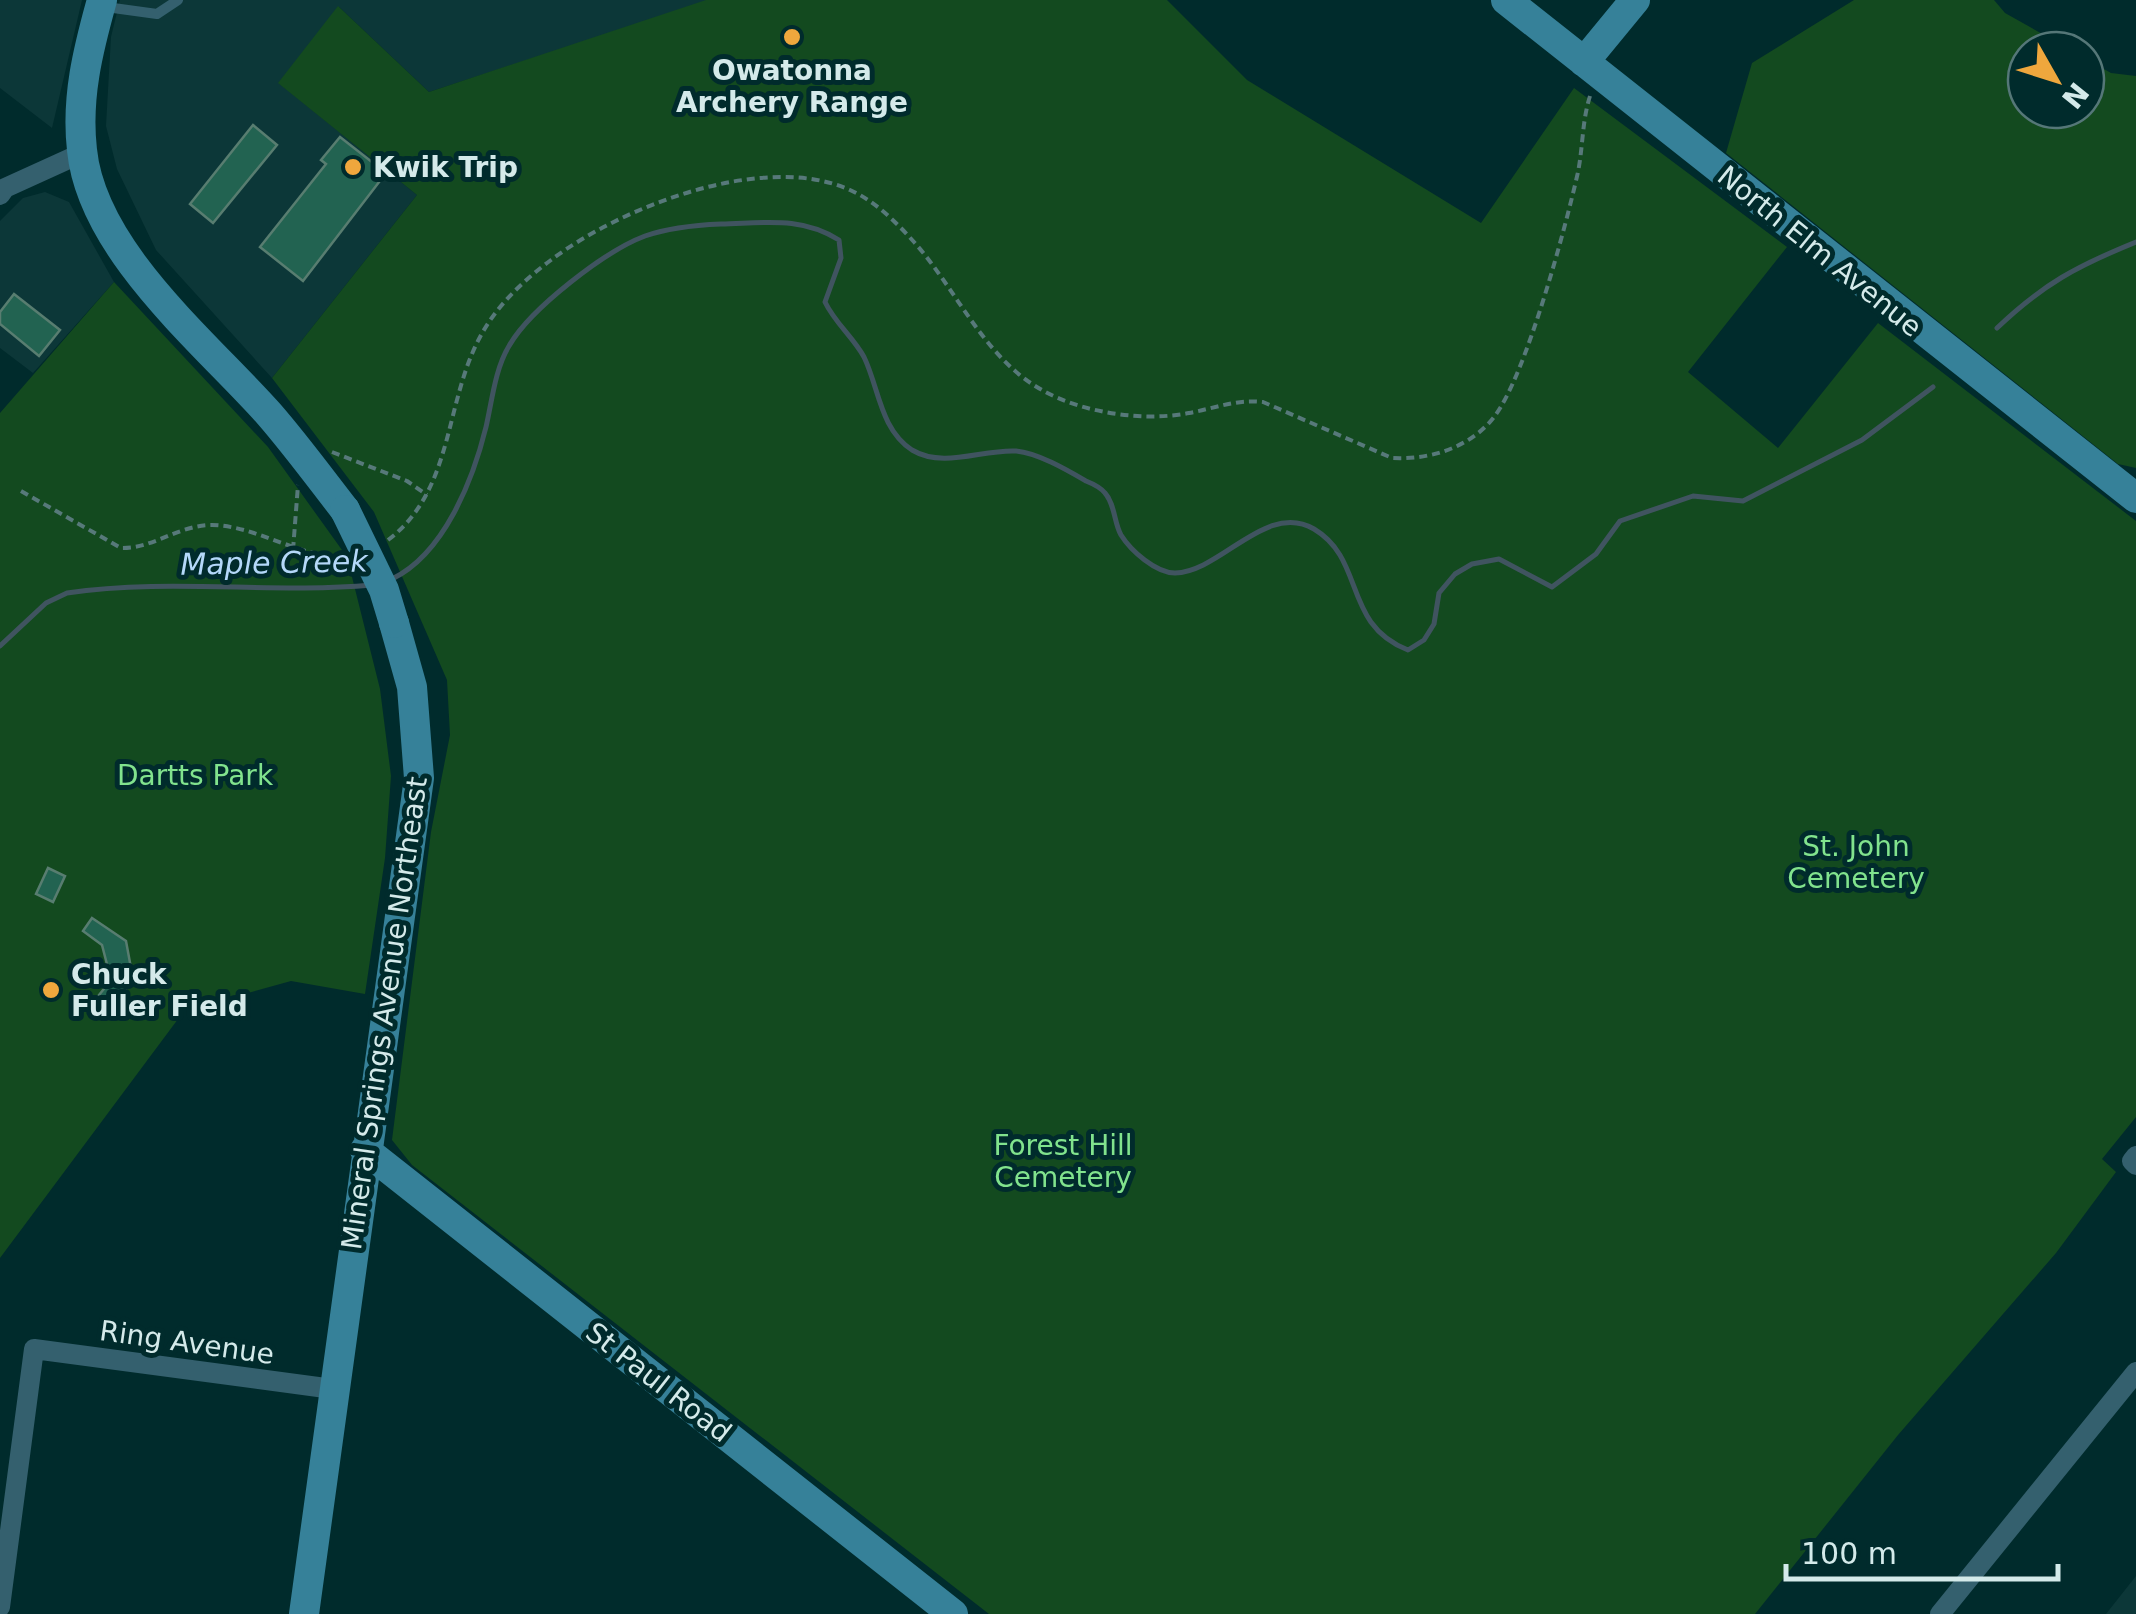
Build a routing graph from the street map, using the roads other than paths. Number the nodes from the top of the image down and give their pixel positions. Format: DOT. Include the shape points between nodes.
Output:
graph roads {
  1 [pos="178,0"];
  2 [pos="1506,0"];
  3 [pos="1635,0"];
  4 [pos="101,3"];
  5 [pos="1594,70"];
  6 [pos="82,153"];
  7 [pos="0,196"];
  8 [pos="2136,498"];
  9 [pos="365,1150"];
  10 [pos="2136,1372"];
  11 [pos="333,1389"];
  12 [pos="5,1529"];
  13 [pos="0,1607"];
  14 [pos="304,1614"];
  15 [pos="953,1614"];
  16 [pos="1940,1614"];
  1 -- 4 [label="lane" via="157,14"];
  2 -- 5 [label="main road, North Elm Avenue"];
  3 -- 5 [label="main road"];
  4 -- 6 [label="main road, Mineral Springs Avenue Northeast" via="86,56"];
  5 -- 8 [label="main road, North Elm Avenue"];
  6 -- 7 [label="street"];
  6 -- 9 [label="main road, Mineral Springs Avenue Northeast, bridge" via="96,197 130,257 344,510 384,590 412,687 419,778"];
  9 -- 11 [label="main road, Mineral Springs Avenue Northeast"];
  9 -- 15 [label="main road, St Paul Road"];
  10 -- 16 [label="street"];
  11 -- 12 [label="street, Ring Avenue" via="34,1349"];
  11 -- 14 [label="main road, Mineral Springs Avenue Northeast"];
  12 -- 13 [label="street"];
}
